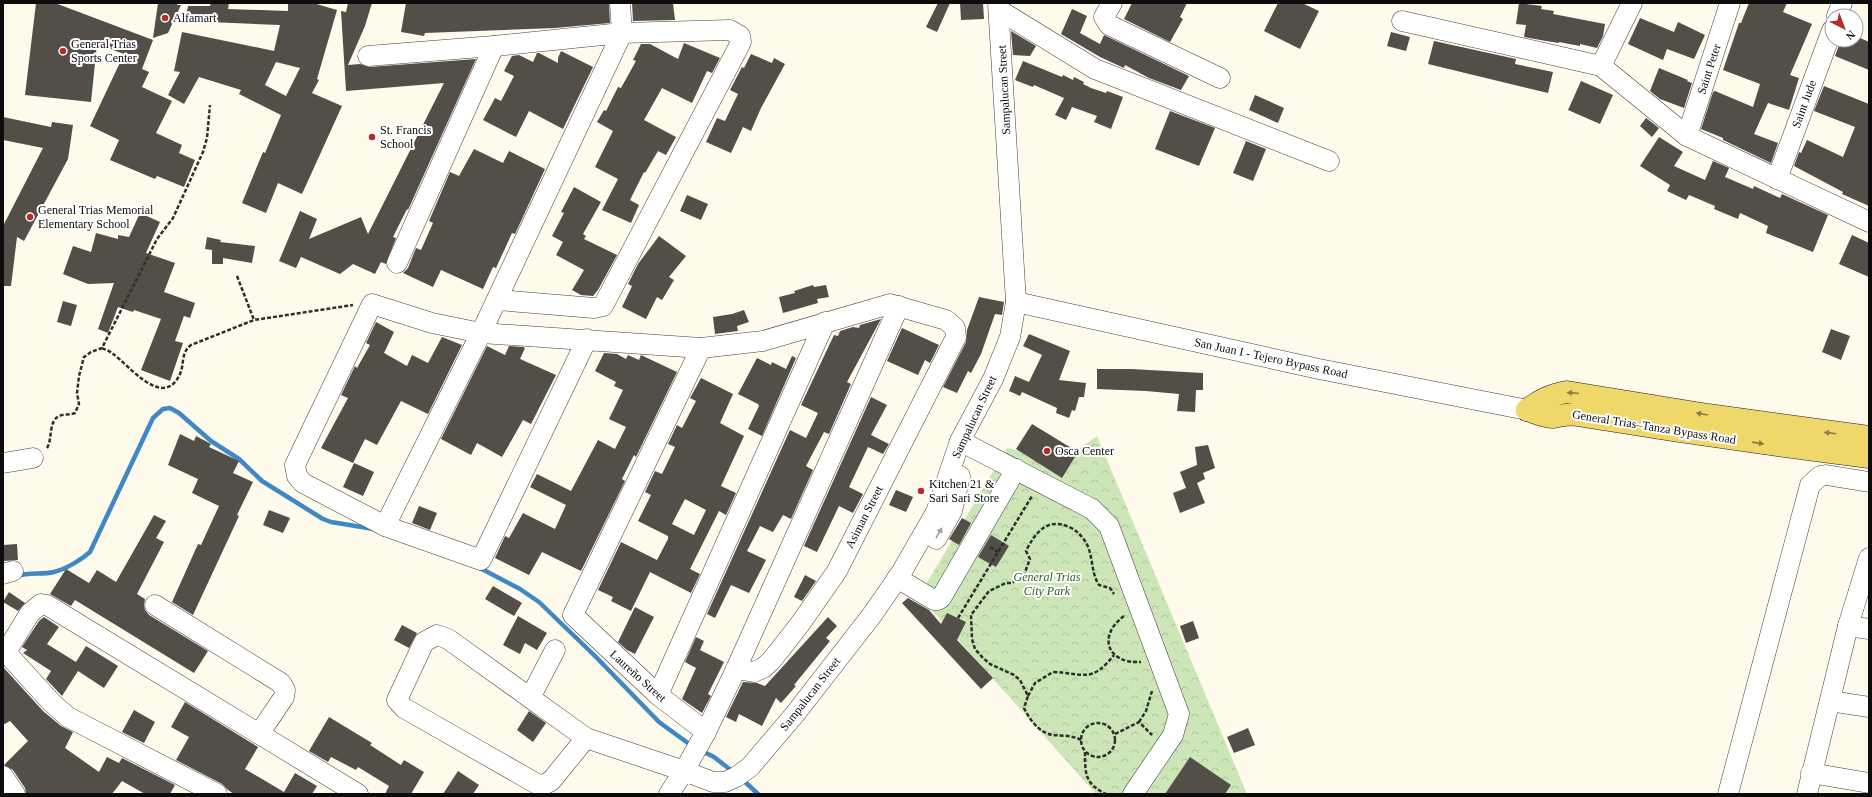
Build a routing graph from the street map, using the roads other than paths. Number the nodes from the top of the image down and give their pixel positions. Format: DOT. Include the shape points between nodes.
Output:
graph roads {
  1 [pos="620,3"];
  2 [pos="1112,3"];
  3 [pos="1632,3"];
  4 [pos="1730,3"];
  5 [pos="999,7"];
  6 [pos="1402,21"];
  7 [pos="622,33"];
  8 [pos="494,46"];
  9 [pos="1825,48"];
  10 [pos="368,56"];
  11 [pos="1601,66"];
  12 [pos="1220,78"];
  13 [pos="1687,136"];
  14 [pos="1330,161"];
  15 [pos="1777,179"];
  16 [pos="1869,222"];
  17 [pos="397,263"];
  18 [pos="497,300"];
  19 [pos="1016,302"];
  20 [pos="899,306"];
  21 [pos="825,322"];
  22 [pos="481,333"];
  23 [pos="587,339"];
  24 [pos="701,348"];
  25 [pos="1526,410"];
  26 [pos="1869,437"];
  27 [pos="964,443"];
  28 [pos="1869,457"];
  29 [pos="33,458"];
  30 [pos="3,463"];
  31 [pos="1016,469"];
  32 [pos="1869,482"];
  33 [pos="385,526"];
  34 [pos="1869,558"];
  35 [pos="898,578"];
  36 [pos="155,605"];
  37 [pos="1848,626"];
  38 [pos="1869,629"];
  39 [pos="4,650"];
  40 [pos="555,650"];
  41 [pos="736,669"];
  42 [pos="658,695"];
  43 [pos="530,698"];
  44 [pos="1830,701"];
  45 [pos="1869,708"];
  46 [pos="706,732"];
  47 [pos="259,734"];
  48 [pos="586,738"];
  49 [pos="684,771"];
  50 [pos="1811,773"];
  51 [pos="3,776"];
  52 [pos="1869,783"];
  53 [pos="720,788"];
  54 [pos="353,793"];
  55 [pos="15,794"];
  56 [pos="217,794"];
  57 [pos="669,794"];
  58 [pos="1133,794"];
  59 [pos="1728,794"];
  60 [pos="1807,794"];
  1 -- 7 [label="street"];
  2 -- 12 [label="street" via="1104,17 1109,25"];
  3 -- 11 [label="street"];
  4 -- 13 [label="street, Saint Peter"];
  5 -- 14 [label="street" via="1094,69"];
  5 -- 19 [label="street, Sampalucan Street"];
  6 -- 11 [label="street"];
  7 -- 8 [label="street"];
  7 -- 18 [label="street"];
  7 -- 18 [label="street" via="730,30 740,36 741,42 603,306 594,308"];
  8 -- 10 [label="street"];
  8 -- 17 [label="street"];
  9 -- 15 [label="street, Saint Jude"];
  11 -- 13 [label="street"];
  13 -- 15 [label="street"];
  15 -- 16 [label="street"];
  18 -- 22 [label="street"];
  19 -- 25 [label="street, San Juan I - Tejero Bypass Road" via="1327,370"];
  19 -- 27 [label="street, Sampalucan Street" via="1010,337"];
  20 -- 21 [label="street" via="882,305"];
  20 -- 41 [label="street"];
  20 -- 41 [label="street, Asiman Street" via="946,320 955,328 956,337 837,572 771,661 754,672"];
  21 -- 24 [label="street" via="763,341"];
  21 -- 42 [label="street"];
  22 -- 23 [label="street"];
  22 -- 33 [label="street"];
  22 -- 33 [label="street" via="432,323 372,304 295,465 297,476 303,483"];
  23 -- 24 [label="street"];
  23 -- 33 [label="street" via="481,560"];
  24 -- 42 [label="street, Laureño Street" via="573,615"];
  26 -- 25 [label="main road, General Trias–Tanza Bypass Road, one-way" via="1567,392 1545,398"];
  25 -- 28 [label="main road, General Trias–Tanza Bypass Road, one-way" via="1552,417 1575,414 1717,437"];
  27 -- 31 [label="street"];
  27 -- 35 [label="street, Sampalucan Street" via="936,512"];
  29 -- 30 [label="street"];
  31 -- 35 [label="street" via="941,598 934,600"];
  31 -- 58 [label="street" via="1092,509 1109,526 1129,612 1158,655 1178,714 1173,735"];
  32 -- 59 [label="street" via="1826,475 1810,485"];
  34 -- 37 [label="street"];
  35 -- 53 [label="street, Sampalucan Street" via="764,752 750,767 725,782"];
  36 -- 47 [label="street" via="282,683 286,690 284,697"];
  37 -- 38 [label="street"];
  37 -- 44 [label="street"];
  39 -- 47 [label="street" via="30,613 41,604 47,605"];
  39 -- 56 [label="street" via="68,718"];
  40 -- 43 [label="street"];
  41 -- 46 [label="street"];
  42 -- 46 [label="street, Laureño Street"];
  43 -- 48 [label="street, Sampalucan Street"];
  43 -- 48 [label="street, Sampalucan Street" via="448,639 437,635 424,642 397,700 404,708 543,786 551,781"];
  44 -- 45 [label="street"];
  44 -- 50 [label="street"];
  46 -- 49 [label="street"];
  47 -- 54 [label="street"];
  48 -- 49 [label="street, Sampalucan Street"];
  49 -- 53 [label="street, Sampalucan Street"];
  49 -- 57 [label="street"];
  50 -- 52 [label="street"];
  50 -- 60 [label="street"];
  51 -- 55 [label="street"];
}
